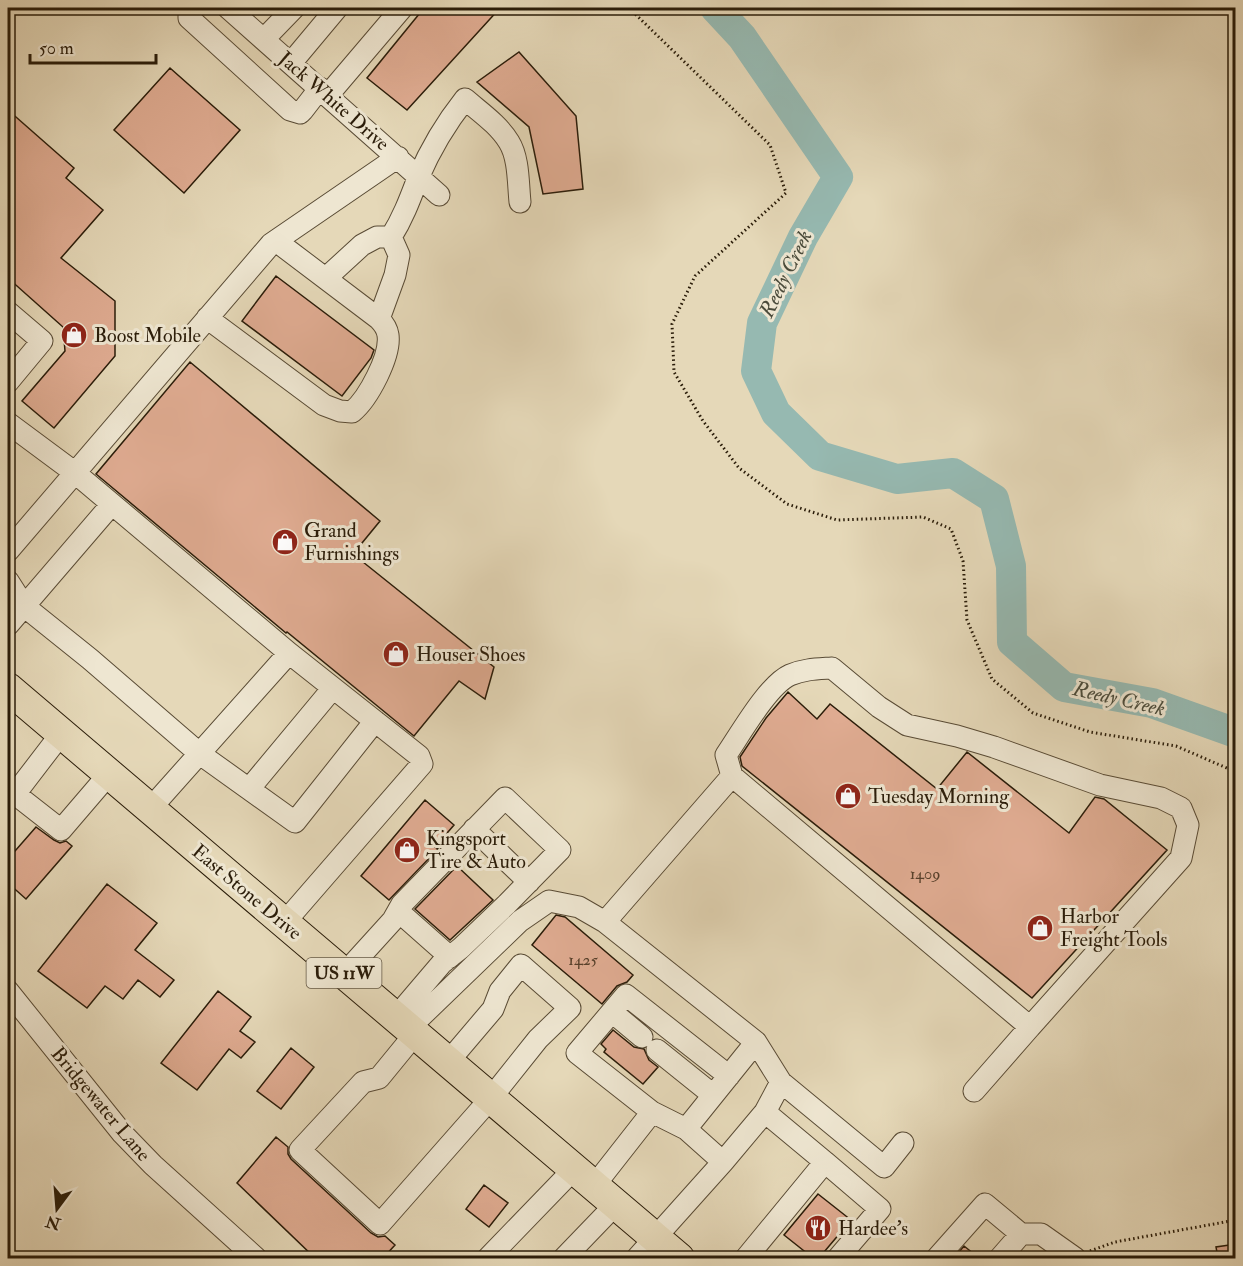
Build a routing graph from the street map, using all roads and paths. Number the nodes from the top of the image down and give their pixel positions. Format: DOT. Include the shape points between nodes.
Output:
graph roads {
  1 [pos="193,8"];
  2 [pos="228,8"];
  3 [pos="294,8"];
  4 [pos="337,8"];
  5 [pos="402,8"];
  6 [pos="629,8"];
  7 [pos="264,39"];
  8 [pos="291,63"];
  9 [pos="324,92"];
  10 [pos="398,157"];
  11 [pos="419,176"];
  12 [pos="439,195"];
  13 [pos="520,202"];
  14 [pos="391,237"];
  15 [pos="276,241"];
  16 [pos="326,278"];
  17 [pos="8,312"];
  18 [pos="207,318"];
  19 [pos="380,318"];
  20 [pos="8,382"];
  21 [pos="8,423"];
  22 [pos="74,472"];
  23 [pos="112,504"];
  24 [pos="8,550"];
  25 [pos="8,581"];
  26 [pos="24,606"];
  27 [pos="8,625"];
  28 [pos="289,653"];
  29 [pos="8,688"];
  30 [pos="333,688"];
  31 [pos="375,721"];
  32 [pos="62,734"];
  33 [pos="200,754"];
  34 [pos="1236,772"];
  35 [pos="108,774"];
  36 [pos="732,776"];
  37 [pos="249,789"];
  38 [pos="11,800"];
  39 [pos="150,808"];
  40 [pos="474,830"];
  41 [pos="529,882"];
  42 [pos="398,911"];
  43 [pos="284,922"];
  44 [pos="605,922"];
  45 [pos="450,957"];
  46 [pos="344,974"];
  47 [pos="8,991"];
  48 [pos="612,1012"];
  49 [pos="406,1027"];
  50 [pos="1030,1027"];
  51 [pos="756,1042"];
  52 [pos="448,1062"];
  53 [pos="729,1076"];
  54 [pos="781,1082"];
  55 [pos="974,1091"];
  56 [pos="713,1095"];
  57 [pos="490,1098"];
  58 [pos="652,1112"];
  59 [pos="765,1112"];
  60 [pos="686,1129"];
  61 [pos="903,1143"];
  62 [pos="723,1162"];
  63 [pos="825,1162"];
  64 [pos="594,1186"];
  65 [pos="1236,1220"];
  66 [pos="1021,1234"];
  67 [pos="646,1248"];
  68 [pos="256,1258"];
  69 [pos="488,1258"];
  70 [pos="564,1258"];
  71 [pos="679,1258"];
  72 [pos="746,1258"];
  73 [pos="838,1258"];
  74 [pos="937,1258"];
  75 [pos="1000,1258"];
  76 [pos="1072,1258"];
  1 -- 9 [label="street" via="189,18 290,110 300,113"];
  2 -- 7 [label="street, Jack White Drive"];
  3 -- 7 [label="street"];
  4 -- 8 [label="street"];
  5 -- 9 [label="street"];
  6 -- 34 [label="path" via="770,146 786,193 694,276 672,324 674,372 703,421 739,468 787,504 837,520 923,517 951,529 963,561 967,621 992,679 1033,713 1090,732 1176,746"];
  7 -- 8 [label="street, Jack White Drive"];
  8 -- 9 [label="street, Jack White Drive"];
  9 -- 10 [label="street, Jack White Drive"];
  10 -- 11 [label="street, Jack White Drive"];
  10 -- 15 [label="street"];
  11 -- 12 [label="street, Jack White Drive"];
  11 -- 13 [label="street" via="438,136 465,99 510,143"];
  11 -- 14 [label="street"];
  14 -- 16 [label="street" via="377,237 362,245"];
  14 -- 19 [label="street" via="399,255"];
  15 -- 16 [label="street"];
  15 -- 18 [label="street"];
  16 -- 19 [label="street"];
  17 -- 20 [label="street" via="42,341"];
  18 -- 19 [label="street" via="324,405 352,412 361,405 387,351 387,328"];
  18 -- 22 [label="street"];
  21 -- 22 [label="street"];
  22 -- 23 [label="street"];
  22 -- 24 [label="street"];
  23 -- 26 [label="street"];
  23 -- 28 [label="street"];
  25 -- 26 [label="street"];
  26 -- 27 [label="street"];
  26 -- 33 [label="street"];
  28 -- 30 [label="street"];
  28 -- 33 [label="street"];
  29 -- 32 [label="highway, East Stone Drive / US 11W"];
  30 -- 31 [label="street"];
  30 -- 37 [label="street"];
  31 -- 37 [label="street" via="295,822"];
  31 -- 43 [label="street" via="419,756 422,764"];
  32 -- 35 [label="highway, East Stone Drive / US 11W"];
  32 -- 38 [label="street"];
  33 -- 37 [label="street"];
  33 -- 39 [label="street"];
  35 -- 38 [label="street" via="61,830"];
  35 -- 39 [label="highway, East Stone Drive / US 11W"];
  36 -- 44 [label="street"];
  36 -- 50 [label="street"];
  36 -- 50 [label="street" via="726,755 769,693 788,676 808,669 832,668 907,725 994,747 1100,785 1161,798 1181,808 1188,825 1181,858"];
  39 -- 43 [label="highway, East Stone Drive / US 11W"];
  40 -- 41 [label="street"];
  40 -- 41 [label="street" via="505,798 560,849"];
  40 -- 42 [label="street"];
  41 -- 45 [label="street"];
  42 -- 45 [label="street"];
  42 -- 46 [label="street"];
  43 -- 46 [label="highway, East Stone Drive / US 11W"];
  44 -- 49 [label="street" via="579,907 549,901 520,921"];
  44 -- 51 [label="street"];
  45 -- 49 [label="street" via="442,963"];
  46 -- 49 [label="highway, East Stone Drive / US 11W"];
  47 -- 68 [label="street, Bridgewater Lane" via="122,1133"];
  48 -- 53 [label="street" via="626,995"];
  48 -- 56 [label="street"];
  48 -- 58 [label="street" via="577,1053"];
  49 -- 52 [label="highway, East Stone Drive / US 11W"];
  49 -- 57 [label="street" via="378,1077 363,1082 300,1150 380,1224"];
  50 -- 55 [label="street"];
  51 -- 53 [label="street"];
  51 -- 54 [label="street"];
  52 -- 57 [label="highway, East Stone Drive / US 11W"];
  52 -- 57 [label="street" via="493,1009 500,992 521,965 570,1008 538,1039"];
  53 -- 56 [label="street"];
  54 -- 59 [label="street"];
  54 -- 61 [label="street" via="884,1167"];
  56 -- 60 [label="street"];
  57 -- 64 [label="highway, East Stone Drive / US 11W"];
  58 -- 60 [label="street"];
  58 -- 64 [label="street"];
  59 -- 62 [label="street"];
  59 -- 63 [label="street"];
  60 -- 62 [label="street"];
  62 -- 67 [label="street"];
  63 -- 72 [label="street"];
  63 -- 73 [label="street" via="880,1209"];
  64 -- 67 [label="highway, East Stone Drive / US 11W"];
  64 -- 69 [label="street"];
  64 -- 70 [label="street"];
  65 -- 76 [label="path" via="1115,1242"];
  66 -- 74 [label="street" via="984,1204"];
  66 -- 75 [label="street"];
  66 -- 76 [label="street" via="1041,1234"];
  67 -- 71 [label="highway, East Stone Drive / US 11W"];
}
